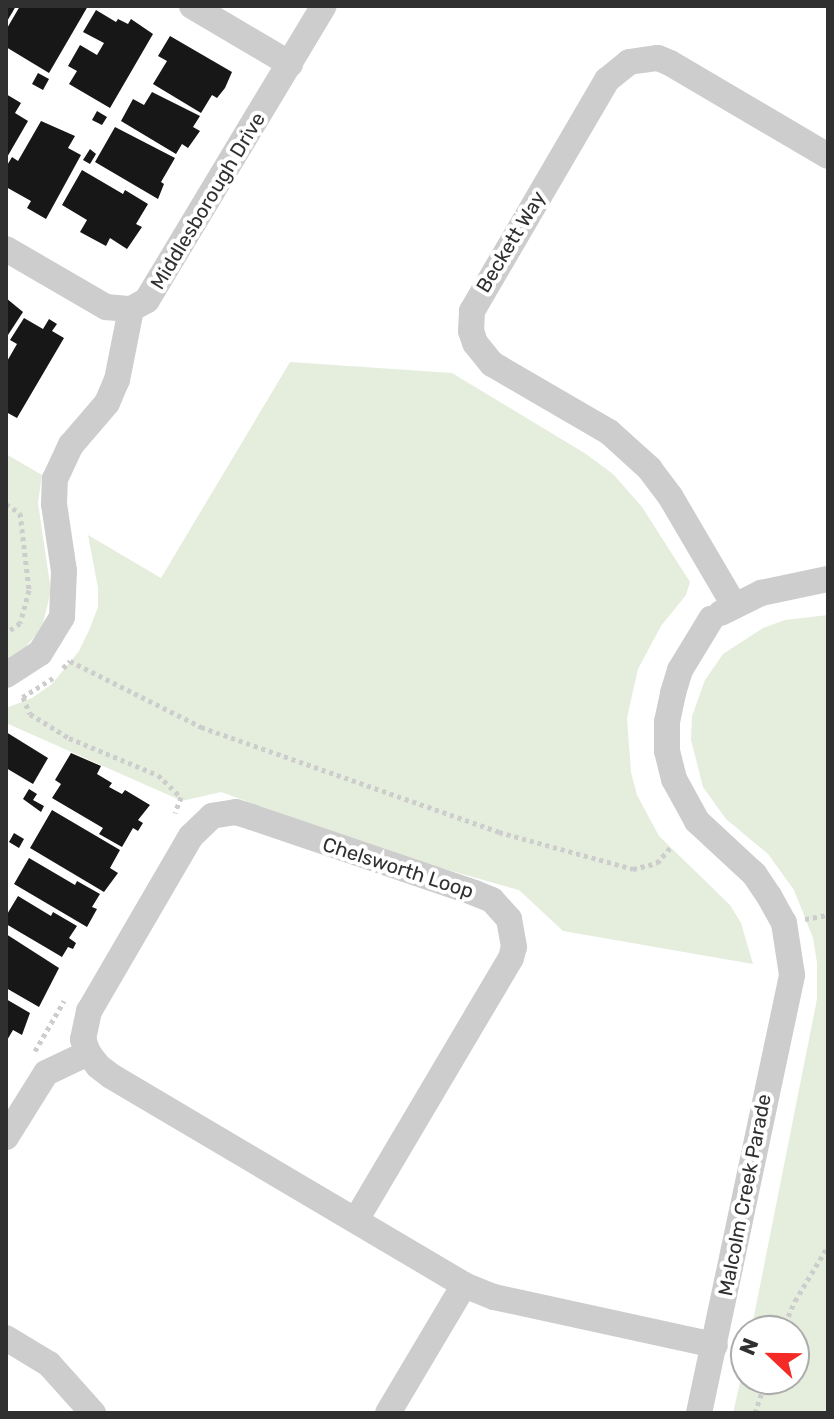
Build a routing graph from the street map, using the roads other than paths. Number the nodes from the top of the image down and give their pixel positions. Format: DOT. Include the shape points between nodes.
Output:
graph roads {
  1 [pos="192,6"];
  2 [pos="324,6"];
  3 [pos="290,64"];
  4 [pos="828,156"];
  5 [pos="6,249"];
  6 [pos="131,309"];
  7 [pos="828,579"];
  8 [pos="734,605"];
  9 [pos="6,675"];
  10 [pos="88,1053"];
  11 [pos="6,1137"];
  12 [pos="356,1220"];
  13 [pos="464,1285"];
  14 [pos="6,1338"];
  15 [pos="715,1345"];
  16 [pos="93,1413"];
  17 [pos="388,1413"];
  18 [pos="699,1413"];
  1 -- 3 [label="street"];
  2 -- 3 [label="street, Middlesborough Drive"];
  3 -- 6 [label="street, Middlesborough Drive" via="153,293"];
  4 -- 8 [label="street, Beckett Way" via="670,63 658,58 629,62 607,80 472,311 475,343 492,364 609,432 650,469"];
  5 -- 6 [label="street" via="90,300"];
  6 -- 9 [label="street" via="107,403 71,445 55,479 65,595 62,617 40,653"];
  7 -- 8 [label="street, Malcolm Creek Parade" via="761,593"];
  8 -- 15 [label="street, Malcolm Creek Parade" via="711,619 680,670 667,722 667,751 674,779 697,821 754,874 784,923 792,975"];
  10 -- 11 [label="street" via="46,1073"];
  10 -- 12 [label="street" via="111,1076"];
  10 -- 12 [label="street, Chelsworth Loop" via="83,1039 89,1011 191,836 212,816 236,812 492,900 509,919 511,958"];
  12 -- 13 [label="street"];
  13 -- 15 [label="street" via="494,1297"];
  13 -- 17 [label="street"];
  14 -- 16 [label="street" via="49,1364"];
  15 -- 18 [label="street, Malcolm Creek Parade"];
}
